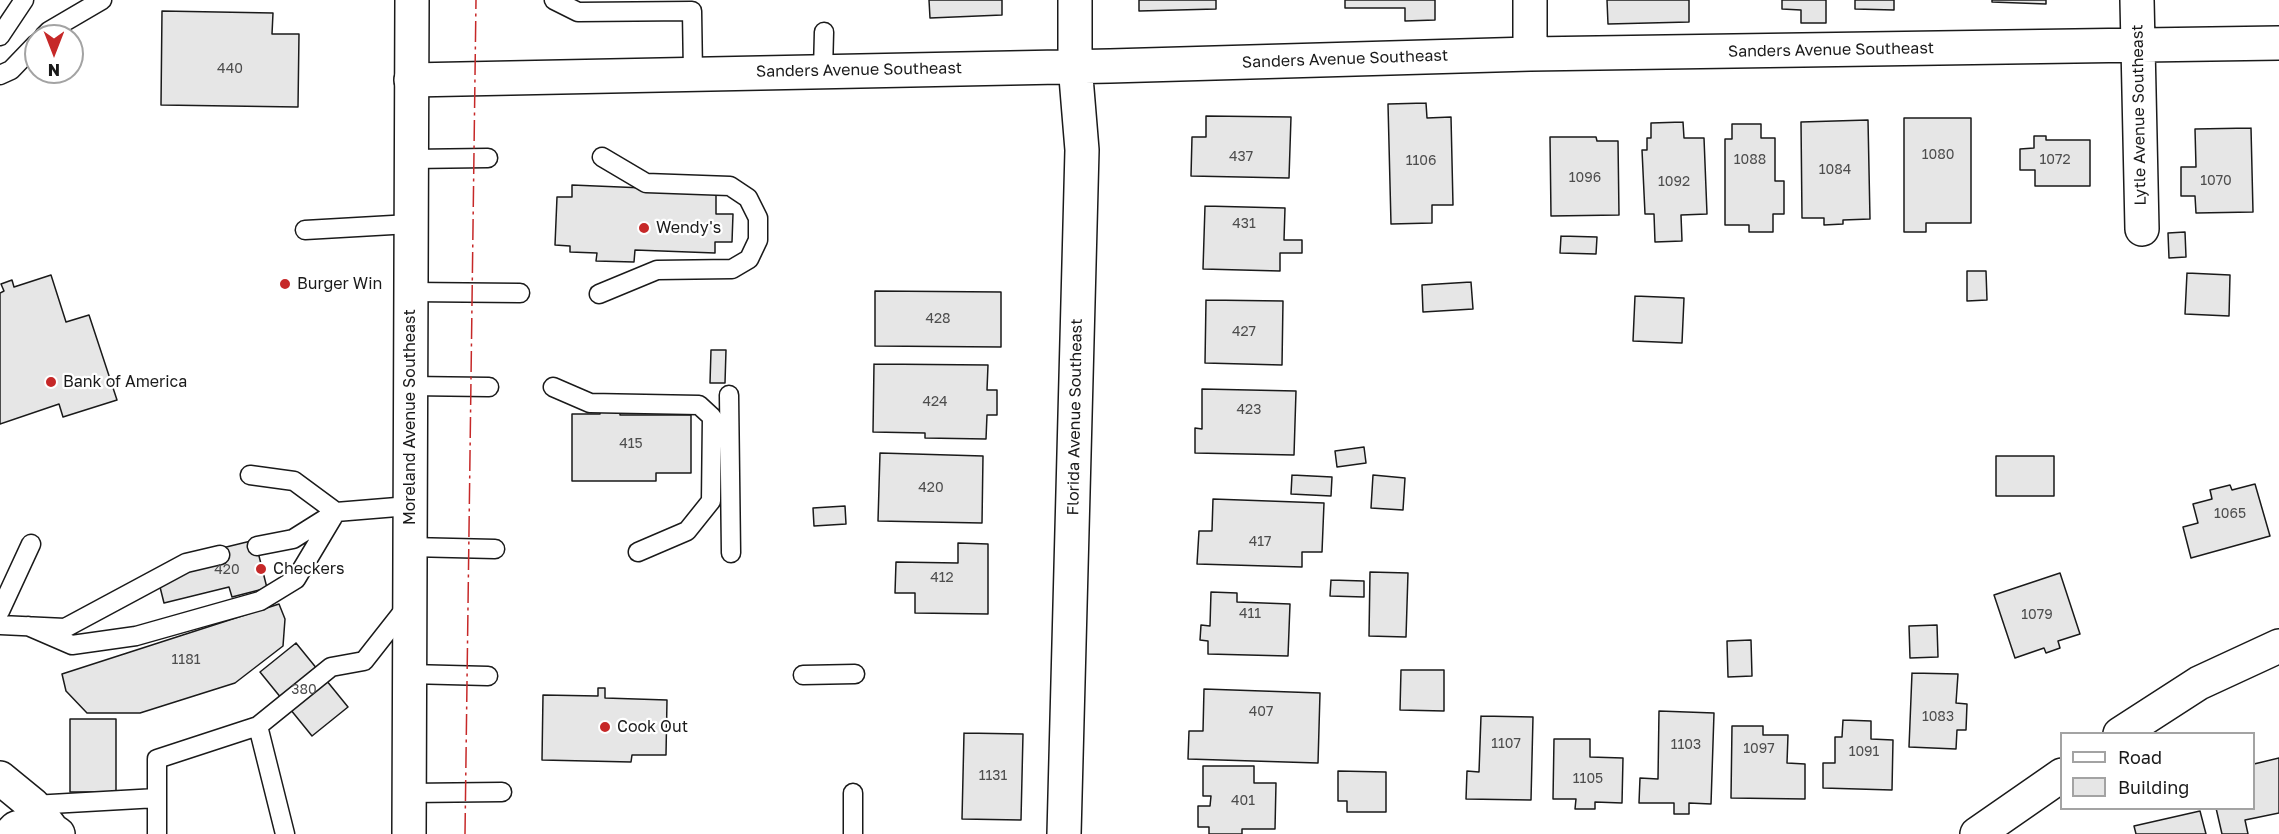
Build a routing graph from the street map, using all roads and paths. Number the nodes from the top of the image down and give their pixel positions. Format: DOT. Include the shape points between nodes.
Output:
graph roads {
  1 [pos="24,0"];
  2 [pos="102,0"];
  3 [pos="412,0"];
  4 [pos="554,0"];
  5 [pos="1075,0"];
  6 [pos="1530,0"];
  7 [pos="2137,0"];
  8 [pos="61,24"];
  9 [pos="824,32"];
  10 [pos="0,36"];
  11 [pos="2279,43"];
  12 [pos="2137,45"];
  13 [pos="1530,54"];
  14 [pos="24,56"];
  15 [pos="1075,65"];
  16 [pos="823,71"];
  17 [pos="693,74"];
  18 [pos="0,75"];
  19 [pos="411,80"];
  20 [pos="602,157"];
  21 [pos="488,158"];
  22 [pos="411,159"];
  23 [pos="410,224"];
  24 [pos="2142,229"];
  25 [pos="305,230"];
  26 [pos="410,292"];
  27 [pos="520,293"];
  28 [pos="599,294"];
  29 [pos="410,386"];
  30 [pos="489,387"];
  31 [pos="553,387"];
  32 [pos="729,395"];
  33 [pos="250,475"];
  34 [pos="409,506"];
  35 [pos="336,512"];
  36 [pos="31,543"];
  37 [pos="257,546"];
  38 [pos="410,547"];
  39 [pos="495,549"];
  40 [pos="638,552"];
  41 [pos="731,553"];
  42 [pos="220,555"];
  43 [pos="410,604"];
  44 [pos="0,611"];
  45 [pos="0,625"];
  46 [pos="28,626"];
  47 [pos="2279,646"];
  48 [pos="409,674"];
  49 [pos="855,674"];
  50 [pos="803,675"];
  51 [pos="488,676"];
  52 [pos="258,726"];
  53 [pos="2123,732"];
  54 [pos="2060,776"];
  55 [pos="0,778"];
  56 [pos="502,792"];
  57 [pos="409,793"];
  58 [pos="853,793"];
  59 [pos="158,798"];
  60 [pos="47,822"];
  61 [pos="0,823"];
  62 [pos="9,834"];
  63 [pos="157,834"];
  64 [pos="285,834"];
  65 [pos="408,834"];
  66 [pos="853,834"];
  67 [pos="1064,834"];
  68 [pos="1977,834"];
  1 -- 10 [label="lane"];
  2 -- 8 [label="lane"];
  3 -- 19 [label="main road, Moreland Avenue Southeast"];
  4 -- 17 [label="lane" via="578,12 692,12"];
  5 -- 15 [label="main road, Florida Avenue Southeast"];
  6 -- 13 [label="main road"];
  7 -- 12 [label="main road, Lytle Avenue Southeast"];
  9 -- 16 [label="lane"];
  11 -- 12 [label="main road, Sanders Avenue Southeast"];
  12 -- 13 [label="main road, Sanders Avenue Southeast"];
  12 -- 24 [label="main road, Lytle Avenue Southeast"];
  13 -- 15 [label="main road, Sanders Avenue Southeast"];
  14 -- 18 [label="lane"];
  15 -- 16 [label="main road, Sanders Avenue Southeast"];
  15 -- 67 [label="main road, Florida Avenue Southeast" via="1082,150"];
  16 -- 17 [label="main road, Sanders Avenue Southeast"];
  17 -- 19 [label="main road, Sanders Avenue Southeast"];
  19 -- 22 [label="main road, Moreland Avenue Southeast"];
  20 -- 28 [label="lane" via="646,183 730,186 748,198 758,218 758,240 749,259 732,269 657,270"];
  21 -- 22 [label="lane"];
  22 -- 23 [label="main road, Moreland Avenue Southeast"];
  23 -- 25 [label="lane"];
  23 -- 26 [label="main road, Moreland Avenue Southeast"];
  26 -- 27 [label="lane"];
  26 -- 29 [label="main road, Moreland Avenue Southeast"];
  29 -- 30 [label="lane"];
  29 -- 34 [label="main road, Moreland Avenue Southeast"];
  31 -- 40 [label="lane" via="590,403 699,405 712,417 711,501 687,531"];
  32 -- 41 [label="lane"];
  33 -- 35 [label="lane" via="294,481"];
  34 -- 35 [label="lane"];
  34 -- 38 [label="main road, Moreland Avenue Southeast"];
  35 -- 37 [label="lane" via="293,539"];
  35 -- 46 [label="lane" via="296,579 260,601 136,636 72,645"];
  36 -- 44 [label="lane"];
  38 -- 39 [label="lane"];
  38 -- 43 [label="main road, Moreland Avenue Southeast"];
  42 -- 46 [label="lane" via="186,563 65,628"];
  43 -- 48 [label="main road, Moreland Avenue Southeast"];
  43 -- 52 [label="lane" via="364,661 331,667"];
  45 -- 46 [label="lane"];
  47 -- 53 [label="main road" via="2199,684"];
  48 -- 51 [label="lane"];
  48 -- 57 [label="main road, Moreland Avenue Southeast"];
  49 -- 50 [label="lane"];
  52 -- 59 [label="lane" via="158,759"];
  52 -- 64 [label="lane"];
  54 -- 68 [label="main road"];
  55 -- 60 [label="main road"];
  56 -- 57 [label="lane"];
  57 -- 65 [label="main road, Moreland Avenue Southeast"];
  58 -- 66 [label="lane"];
  59 -- 60 [label="lane"];
  59 -- 63 [label="lane"];
  60 -- 62 [label="main road" via="24,824"];
  61 -- 62 [label="main road"];
}
